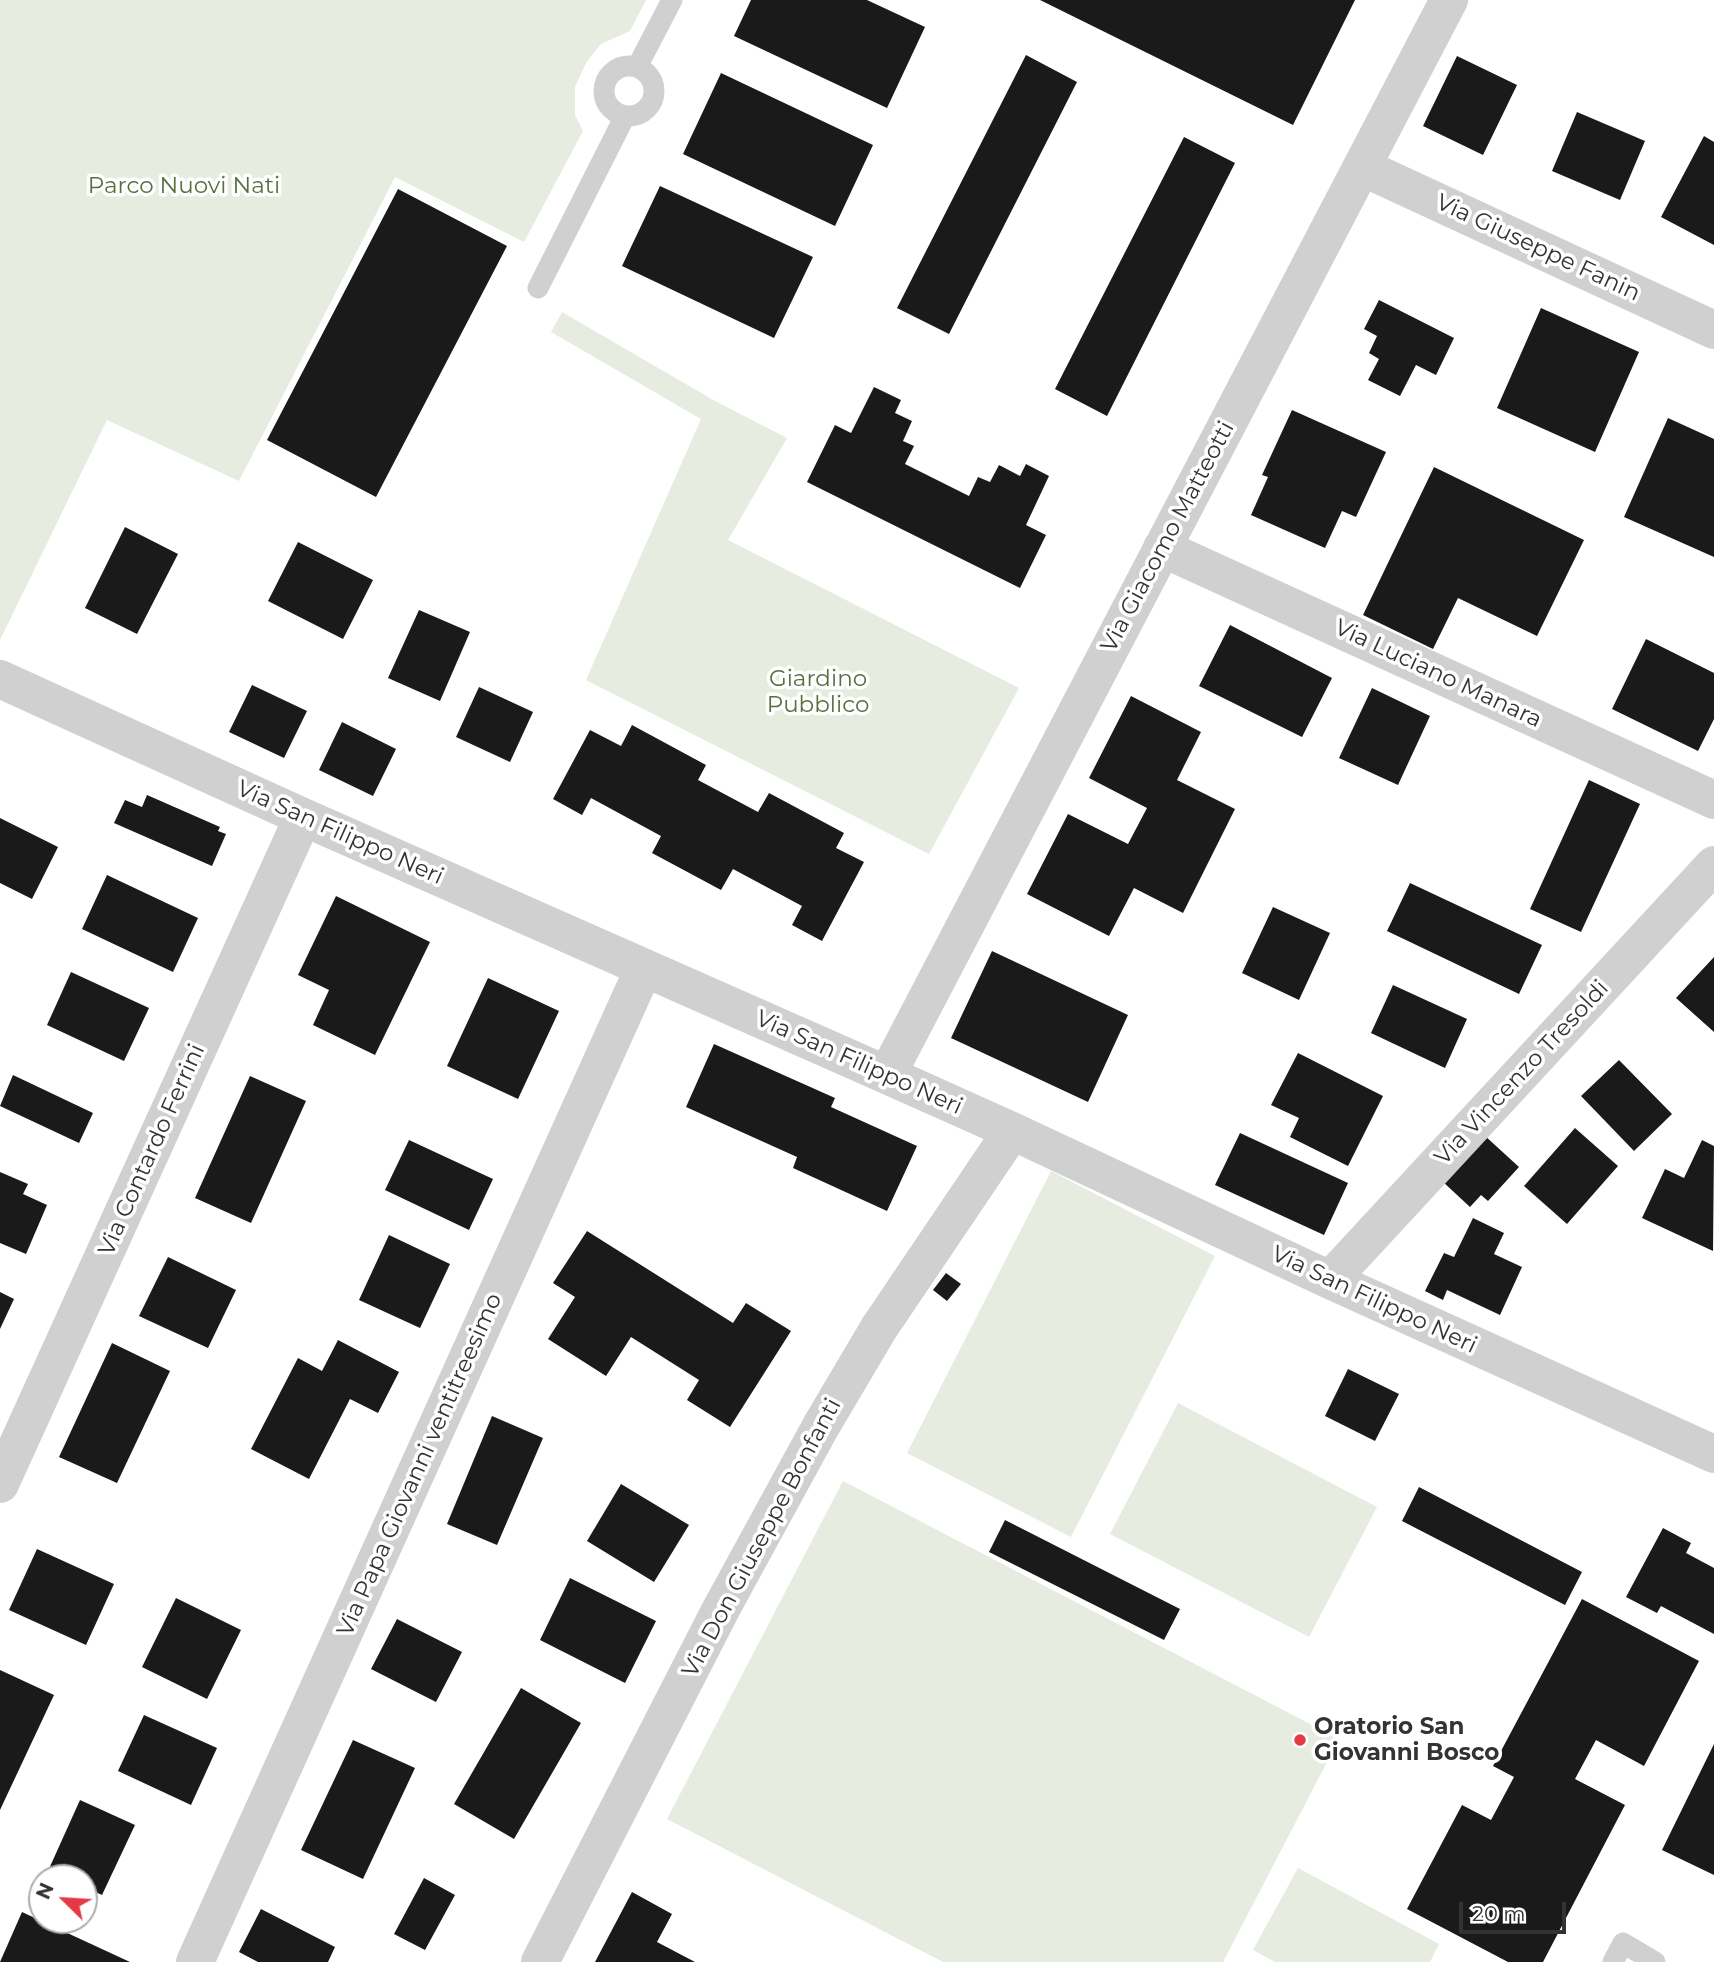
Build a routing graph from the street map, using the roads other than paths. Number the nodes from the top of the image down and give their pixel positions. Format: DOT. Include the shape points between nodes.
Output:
graph roads {
  1 [pos="672,0"];
  2 [pos="1449,0"];
  3 [pos="637,66"];
  4 [pos="625,116"];
  5 [pos="1362,167"];
  6 [pos="538,288"];
  7 [pos="1714,330"];
  8 [pos="1162,548"];
  9 [pos="0,679"];
  10 [pos="1714,800"];
  11 [pos="303,817"];
  12 [pos="1714,865"];
  13 [pos="644,968"];
  14 [pos="887,1074"];
  15 [pos="1012,1131"];
  16 [pos="1330,1280"];
  17 [pos="1714,1454"];
  18 [pos="0,1484"];
  19 [pos="195,1962"];
  20 [pos="540,1962"];
  21 [pos="1613,1962"];
  22 [pos="1655,1962"];
  1 -- 3 [label="lane"];
  2 -- 5 [label="street, Via Giacomo Matteotti"];
  3 -- 4 [label="lane" via="654,83 654,100 638,115"];
  3 -- 4 [label="lane" via="617,68 606,81 609,107"];
  4 -- 6 [label="lane"];
  5 -- 7 [label="street, Via Giuseppe Fanin"];
  5 -- 8 [label="street, Via Giacomo Matteotti"];
  8 -- 10 [label="street, Via Luciano Manara"];
  8 -- 14 [label="street, Via Giacomo Matteotti"];
  9 -- 11 [label="street, Via San Filippo Neri"];
  11 -- 13 [label="street, Via San Filippo Neri"];
  11 -- 18 [label="street, Via Contardo Ferrini"];
  12 -- 16 [label="street, Via Vincenzo Tresoldi"];
  13 -- 14 [label="street, Via San Filippo Neri"];
  13 -- 19 [label="street, Via Papa Giovanni ventitreesimo"];
  14 -- 15 [label="street, Via San Filippo Neri"];
  15 -- 16 [label="street, Via San Filippo Neri"];
  15 -- 20 [label="street, Via Don Giuseppe Bonfanti" via="885,1319 816,1435"];
  16 -- 17 [label="street, Via San Filippo Neri"];
  21 -- 22 [label="lane" via="1623,1943"];
}
